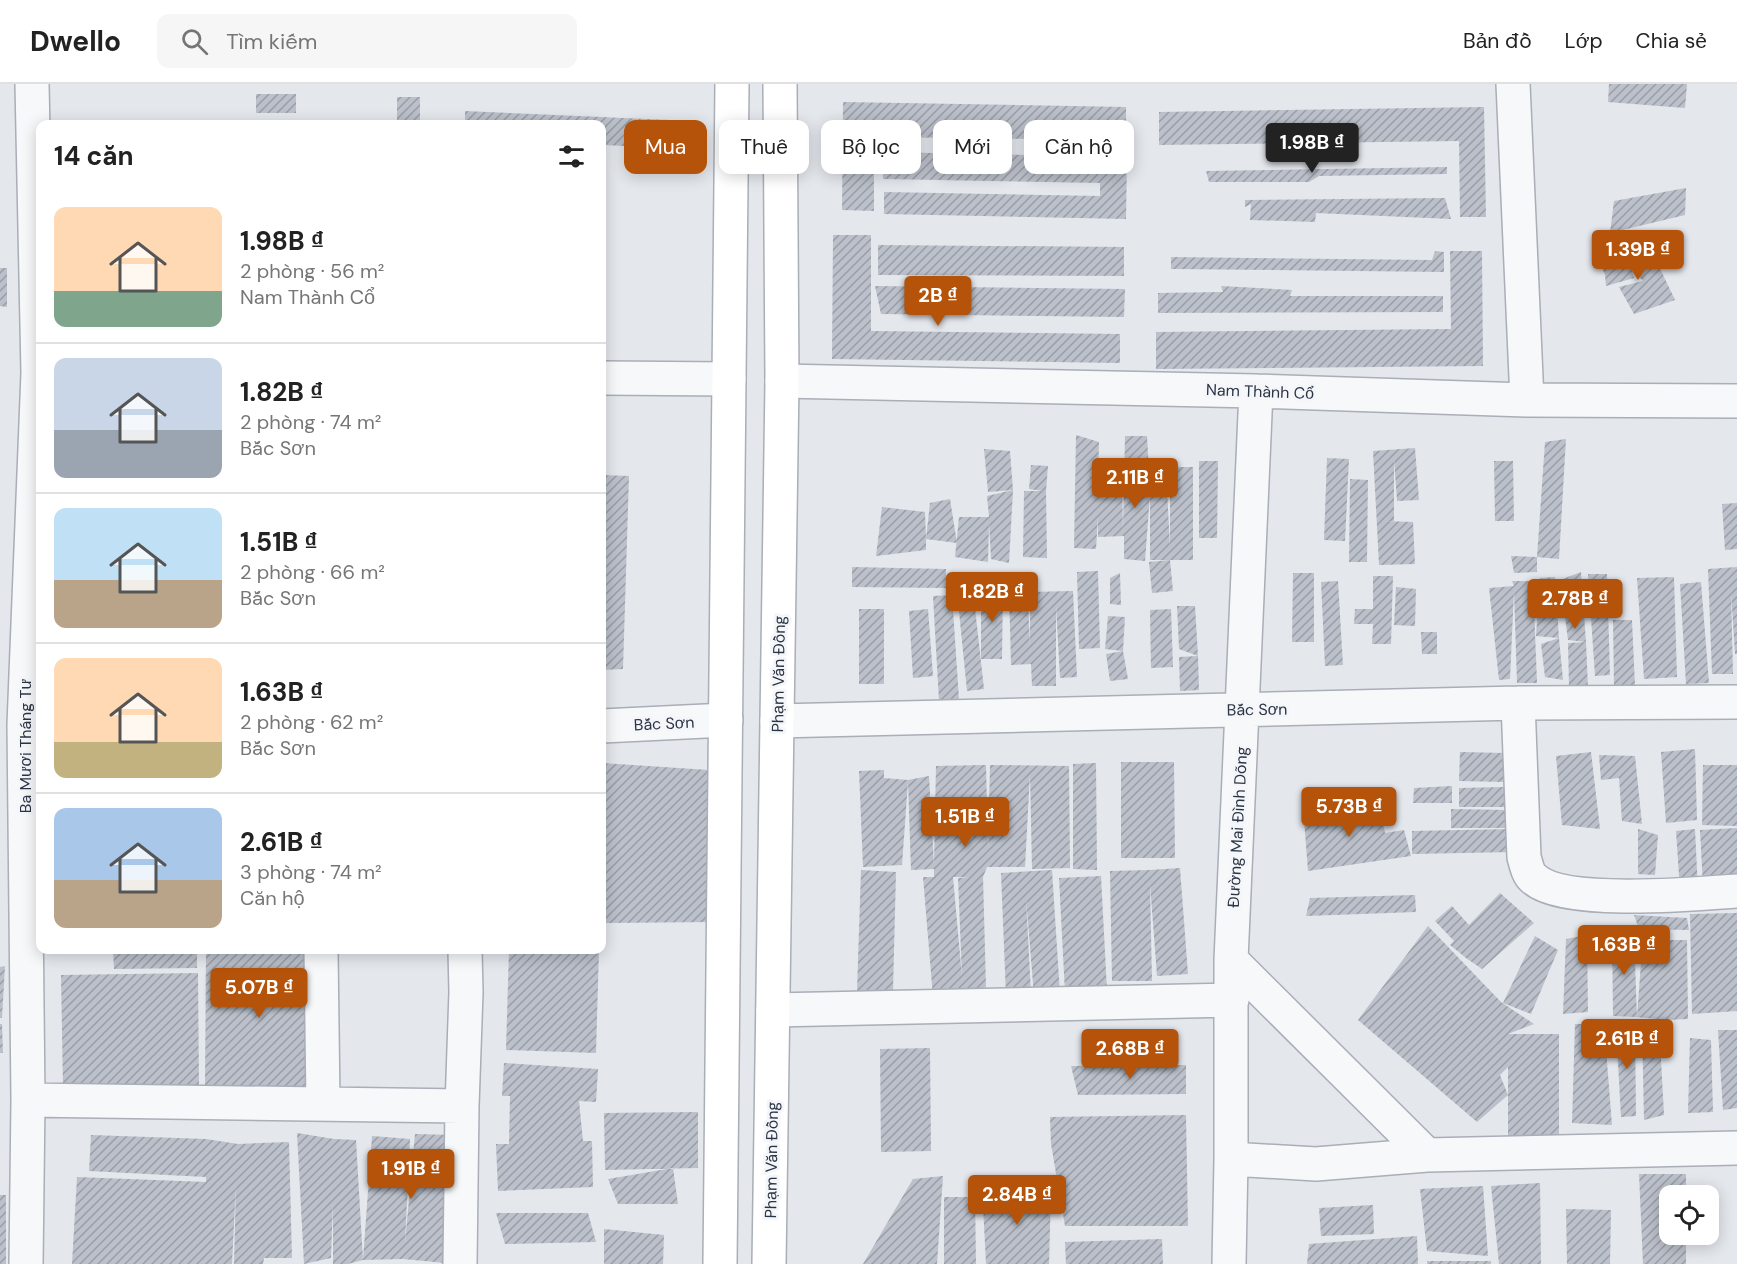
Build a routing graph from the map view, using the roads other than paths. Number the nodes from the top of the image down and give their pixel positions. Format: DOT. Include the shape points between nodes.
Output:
graph roads {
  1 [pos="32,84"];
  2 [pos="732,84"];
  3 [pos="780,84"];
  4 [pos="1513,84"];
  5 [pos="36,249"];
  6 [pos="606,378"];
  7 [pos="729,379"];
  8 [pos="782,381"];
  9 [pos="1256,391"];
  10 [pos="1527,400"];
  11 [pos="1737,401"];
  12 [pos="36,432"];
  13 [pos="1737,702"];
  14 [pos="1518,703"];
  15 [pos="1243,710"];
  16 [pos="726,720"];
  17 [pos="777,721"];
  18 [pos="21,725"];
  19 [pos="606,726"];
  20 [pos="1737,891"];
  21 [pos="321,954"];
  22 [pos="465,954"];
  23 [pos="1231,960"];
  24 [pos="1232,1000"];
  25 [pos="773,1010"];
  26 [pos="722,1014"];
  27 [pos="28,1100"];
  28 [pos="322,1104"];
  29 [pos="462,1106"];
  30 [pos="1737,1148"];
  31 [pos="1427,1155"];
  32 [pos="1231,1159"];
  33 [pos="26,1264"];
  34 [pos="460,1264"];
  35 [pos="720,1264"];
  36 [pos="769,1264"];
  37 [pos="1228,1264"];
  1 -- 5 [label="street, Ba Mươi Tháng Tư"];
  2 -- 7 [label="street"];
  3 -- 8 [label="street, Phạm Văn Đồng"];
  4 -- 10 [label="street"];
  6 -- 7 [label="street"];
  7 -- 8 [label="street"];
  7 -- 16 [label="street"];
  8 -- 9 [label="street, Nam Thành Cổ"];
  8 -- 17 [label="street, Phạm Văn Đồng"];
  9 -- 10 [label="street, Nam Thành Cổ"];
  9 -- 15 [label="street, Đường Mai Đình Dõng"];
  10 -- 11 [label="street, Nam Thành Cổ"];
  12 -- 18 [label="street, Ba Mươi Tháng Tư"];
  13 -- 14 [label="street, Bắc Sơn"];
  14 -- 15 [label="street, Bắc Sơn"];
  14 -- 20 [label="street" via="1524,857 1531,877 1560,891 1589,895 1670,896"];
  15 -- 17 [label="street, Bắc Sơn"];
  15 -- 23 [label="street, Đường Mai Đình Dõng"];
  16 -- 17 [label="street"];
  16 -- 19 [label="street, Bắc Sơn"];
  16 -- 26 [label="street"];
  17 -- 25 [label="street, Phạm Văn Đồng"];
  18 -- 27 [label="street, Ba Mươi Tháng Tư"];
  21 -- 28 [label="street"];
  22 -- 29 [label="street"];
  23 -- 24 [label="street, Đường Mai Đình Dõng"];
  23 -- 31 [label="street"];
  24 -- 25 [label="street"];
  24 -- 32 [label="street, Đường Mai Đình Dõng"];
  25 -- 26 [label="street"];
  25 -- 36 [label="street, Phạm Văn Đồng"];
  26 -- 35 [label="street"];
  27 -- 28 [label="street"];
  27 -- 33 [label="street, Ba Mươi Tháng Tư"];
  28 -- 29 [label="street"];
  29 -- 34 [label="street"];
  30 -- 31 [label="street"];
  31 -- 32 [label="street" via="1316,1164"];
  32 -- 37 [label="street, Đường Mai Đình Dõng"];
}
